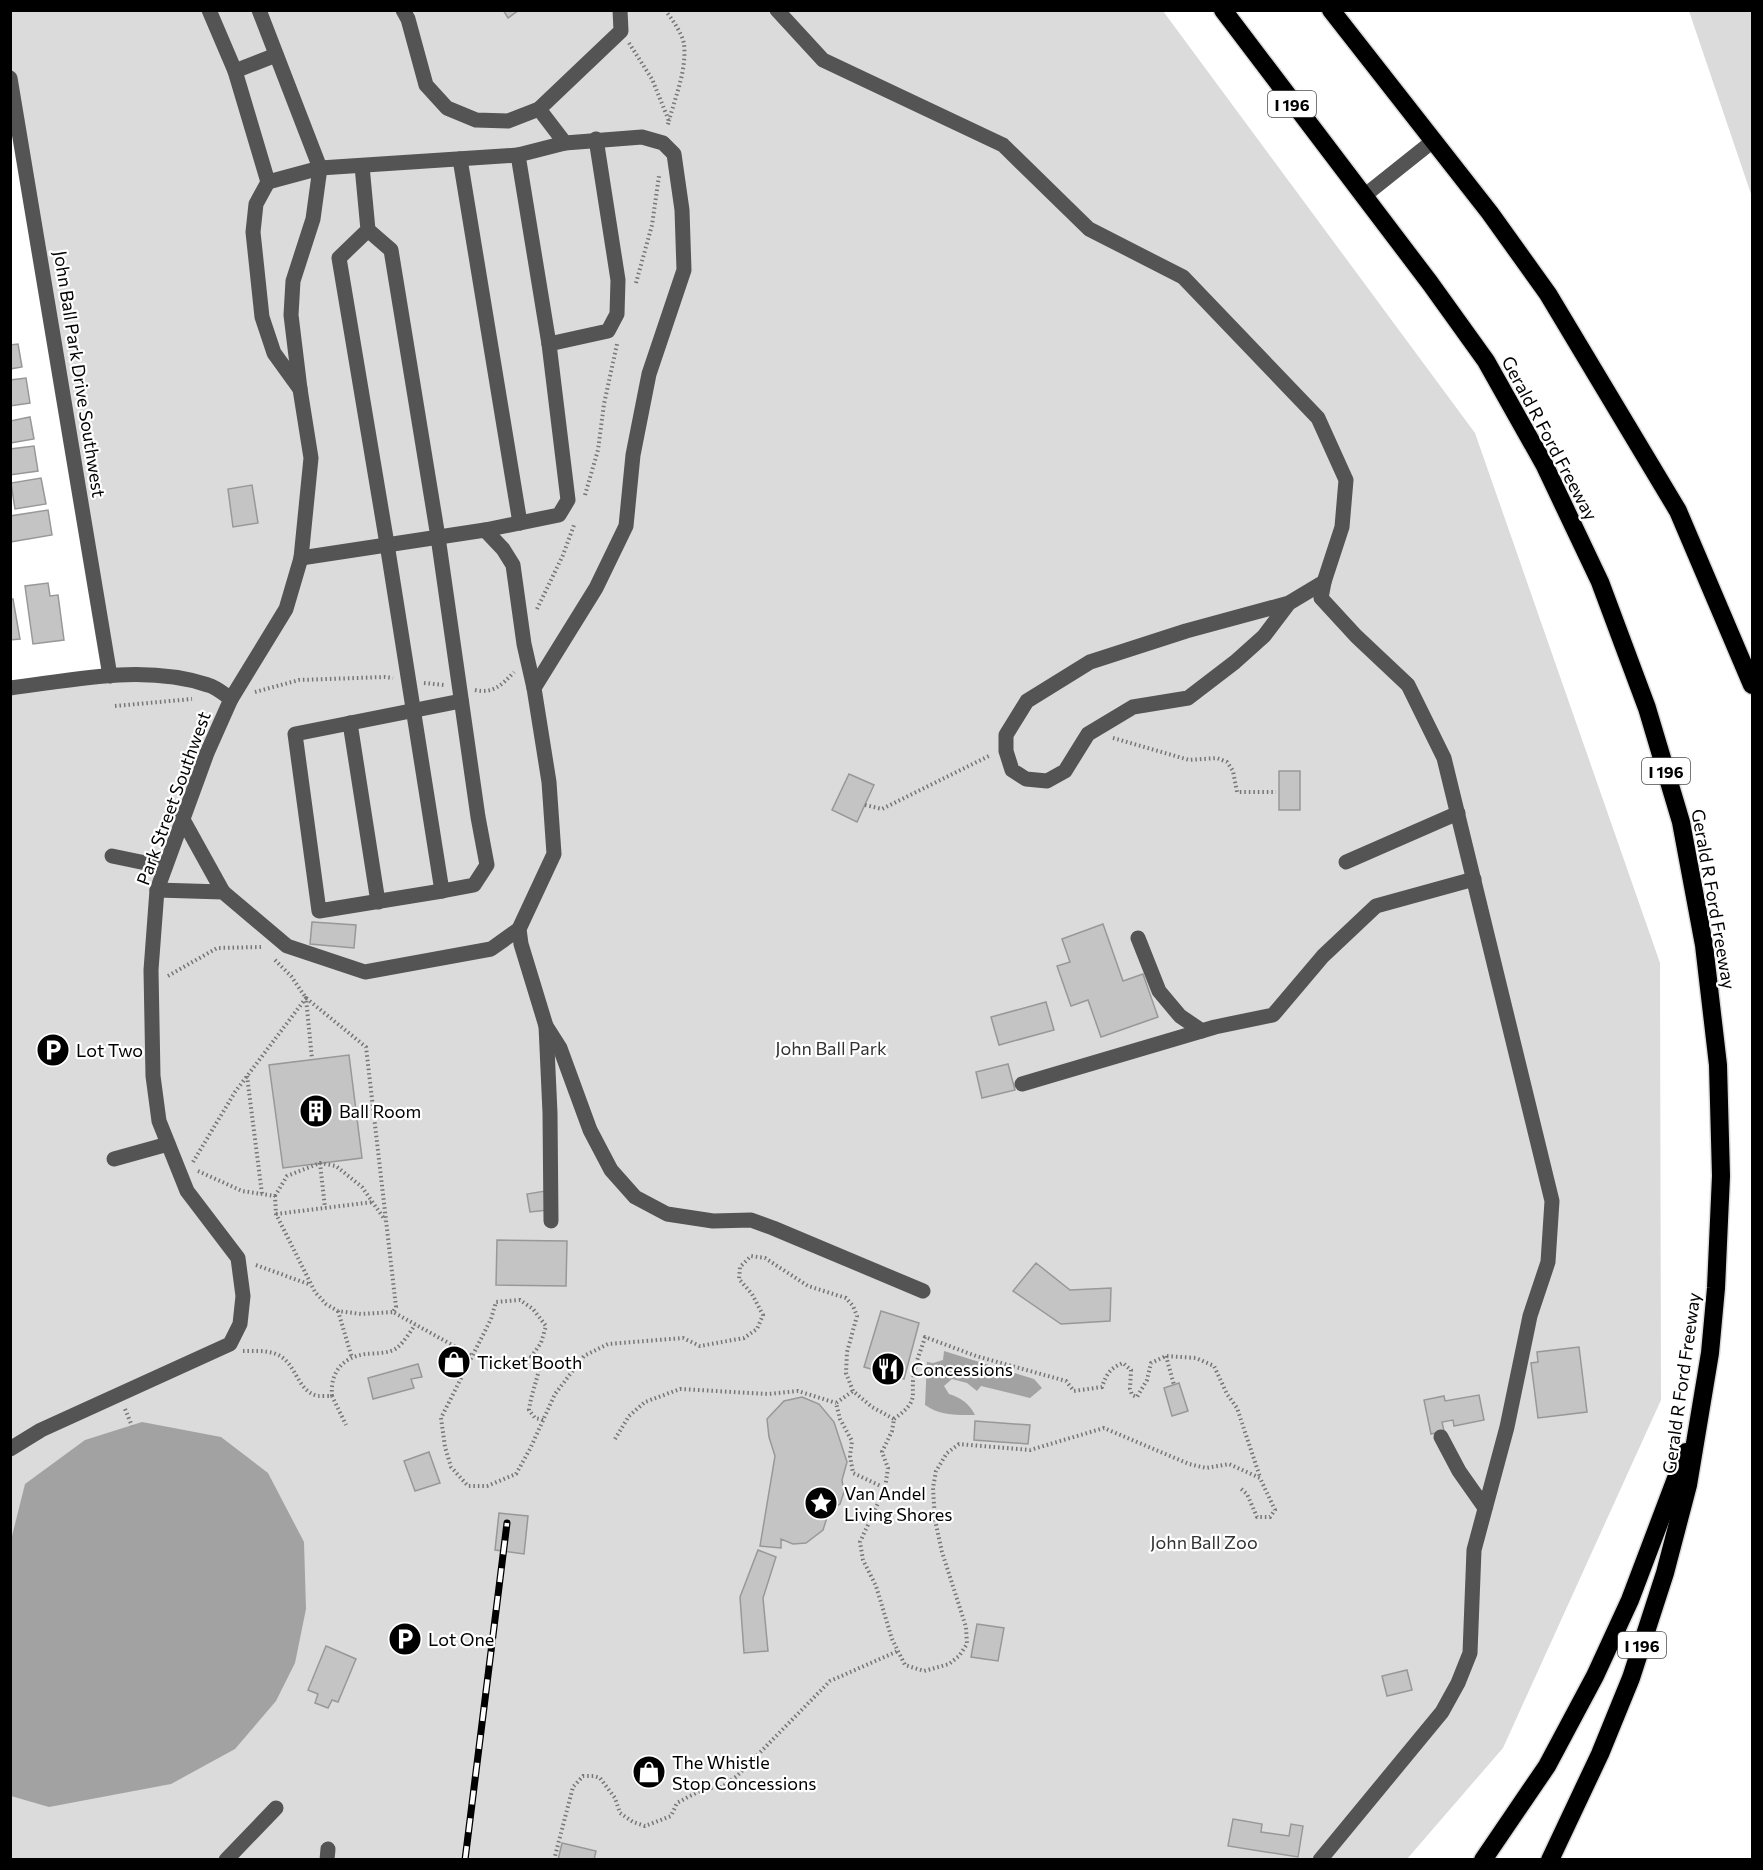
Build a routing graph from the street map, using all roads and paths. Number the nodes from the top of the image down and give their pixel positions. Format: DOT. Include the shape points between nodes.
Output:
graph roads {
  1 [pos="209,10"];
  2 [pos="259,10"];
  3 [pos="404,10"];
  4 [pos="620,10"];
  5 [pos="665,10"];
  6 [pos="777,10"];
  7 [pos="1223,10"];
  8 [pos="1331,10"];
  9 [pos="276,55"];
  10 [pos="235,71"];
  11 [pos="10,78"];
  12 [pos="539,109"];
  13 [pos="669,121"];
  14 [pos="596,139"];
  15 [pos="1433,141"];
  16 [pos="565,142"];
  17 [pos="519,154"];
  18 [pos="460,159"];
  19 [pos="362,166"];
  20 [pos="320,168"];
  21 [pos="268,182"];
  22 [pos="1364,196"];
  23 [pos="368,230"];
  24 [pos="549,344"];
  25 [pos="300,389"];
  26 [pos="520,523"];
  27 [pos="485,531"];
  28 [pos="438,537"];
  29 [pos="387,544"];
  30 [pos="301,558"];
  31 [pos="1324,582"];
  32 [pos="1289,603"];
  33 [pos="110,676"];
  34 [pos="1752,685"];
  35 [pos="10,688"];
  36 [pos="534,688"];
  37 [pos="231,699"];
  38 [pos="461,701"];
  39 [pos="413,711"];
  40 [pos="350,723"];
  41 [pos="1096,729"];
  42 [pos="1006,751"];
  43 [pos="1276,792"];
  44 [pos="865,805"];
  45 [pos="1458,813"];
  46 [pos="183,818"];
  47 [pos="112,856"];
  48 [pos="1346,862"];
  49 [pos="165,867"];
  50 [pos="1474,879"];
  51 [pos="157,890"];
  52 [pos="442,891"];
  53 [pos="223,892"];
  54 [pos="378,902"];
  55 [pos="519,929"];
  56 [pos="1138,938"];
  57 [pos="151,985"];
  58 [pos="306,998"];
  59 [pos="546,1026"];
  60 [pos="1202,1031"];
  61 [pos="312,1059"];
  62 [pos="247,1076"];
  63 [pos="1022,1084"];
  64 [pos="168,1144"];
  65 [pos="114,1159"];
  66 [pos="320,1163"];
  67 [pos="262,1194"];
  68 [pos="274,1196"];
  69 [pos="373,1202"];
  70 [pos="326,1208"];
  71 [pos="276,1214"];
  72 [pos="551,1221"];
  73 [pos="386,1222"];
  74 [pos="238,1258"];
  75 [pos="312,1285"];
  76 [pos="923,1291"];
  77 [pos="338,1311"];
  78 [pos="393,1312"];
  79 [pos="415,1325"];
  80 [pos="230,1344"];
  81 [pos="472,1356"];
  82 [pos="1166,1356"];
  83 [pos="352,1358"];
  84 [pos="1174,1385"];
  85 [pos="853,1391"];
  86 [pos="332,1396"];
  87 [pos="837,1403"];
  88 [pos="894,1419"];
  89 [pos="1698,1419"];
  90 [pos="543,1420"];
  91 [pos="346,1425"];
  92 [pos="1441,1437"];
  93 [pos="615,1439"];
  94 [pos="10,1449"];
  95 [pos="1260,1478"];
  96 [pos="885,1488"];
  97 [pos="1240,1488"];
  98 [pos="1485,1508"];
  99 [pos="898,1651"];
  100 [pos="276,1808"];
  101 [pos="226,1860"];
  102 [pos="554,1860"];
  103 [pos="1320,1860"];
  104 [pos="1483,1860"];
  105 [pos="1550,1860"];
  1 -- 10 [label="street"];
  2 -- 9 [label="street"];
  3 -- 12 [label="street" via="426,86 447,108 476,120 508,121"];
  4 -- 12 [label="street" via="621,31"];
  5 -- 13 [label="path" via="684,43 683,69"];
  6 -- 31 [label="street" via="823,60 1002,145 1089,230 1183,277 1318,418 1346,480 1342,527"];
  7 -- 22 [label="highway, Gerald R Ford Freeway / I 196"];
  8 -- 15 [label="highway"];
  9 -- 10 [label="street"];
  9 -- 20 [label="street"];
  10 -- 21 [label="street"];
  11 -- 33 [label="street, John Ball Park Drive Southwest"];
  12 -- 16 [label="street"];
  14 -- 16 [label="street"];
  14 -- 24 [label="street" via="618,280 617,314 608,331"];
  14 -- 36 [label="street" via="642,137 663,143 674,154 682,210 684,270 649,374 633,455 626,526 596,588"];
  15 -- 22 [label="street"];
  15 -- 34 [label="highway" via="1548,294 1678,511"];
  16 -- 17 [label="street"];
  17 -- 18 [label="street"];
  17 -- 24 [label="street"];
  18 -- 19 [label="street"];
  18 -- 26 [label="street"];
  19 -- 20 [label="street"];
  19 -- 23 [label="street"];
  20 -- 21 [label="street"];
  20 -- 25 [label="street" via="313,219 293,281 291,315"];
  21 -- 25 [label="street" via="256,204 253,232 262,317 274,353"];
  22 -- 89 [label="highway, Gerald R Ford Freeway / I 196" via="1486,361 1549,474 1600,582 1647,708 1681,822 1704,945 1718,1065 1721,1176 1716,1288"];
  23 -- 28 [label="street" via="391,250"];
  23 -- 29 [label="street" via="339,258"];
  24 -- 26 [label="street" via="568,500 559,515"];
  25 -- 30 [label="street" via="311,458"];
  26 -- 27 [label="street"];
  27 -- 28 [label="street"];
  27 -- 36 [label="street" via="513,565"];
  28 -- 29 [label="street"];
  28 -- 38 [label="street"];
  29 -- 30 [label="street"];
  29 -- 39 [label="street"];
  30 -- 37 [label="street" via="286,609"];
  31 -- 32 [label="street"];
  31 -- 45 [label="street" via="1321,598 1408,685 1444,758"];
  32 -- 41 [label="street" via="1264,636 1188,698 1132,707"];
  32 -- 42 [label="street" via="1090,662 1027,701 1006,735"];
  33 -- 35 [label="street, Park Street Southwest"];
  33 -- 37 [label="street, Park Street Southwest" via="174,677 210,685"];
  36 -- 55 [label="street" via="549,782 554,854"];
  37 -- 46 [label="street, Park Street Southwest"];
  38 -- 39 [label="street"];
  38 -- 52 [label="street" via="487,865 474,885"];
  39 -- 40 [label="street"];
  39 -- 52 [label="street"];
  40 -- 54 [label="street"];
  40 -- 54 [label="street" via="295,734 319,911"];
  41 -- 42 [label="street" via="1088,734 1065,771 1047,781 1026,779 1012,770"];
  41 -- 43 [label="path" via="1189,760 1217,758 1227,762 1236,779 1237,792"];
  42 -- 44 [label="path" via="882,809"];
  45 -- 48 [label="street"];
  45 -- 50 [label="street"];
  46 -- 49 [label="street, Park Street Southwest"];
  46 -- 53 [label="street"];
  47 -- 49 [label="street"];
  49 -- 51 [label="street, Park Street Southwest"];
  50 -- 60 [label="street" via="1376,906 1323,956 1273,1015"];
  50 -- 98 [label="street" via="1552,1201 1548,1262 1530,1316"];
  51 -- 53 [label="street"];
  51 -- 57 [label="street, Park Street Southwest"];
  52 -- 54 [label="street"];
  53 -- 55 [label="street" via="287,946 365,972 491,949"];
  55 -- 59 [label="street"];
  56 -- 60 [label="street" via="1159,991 1180,1016"];
  57 -- 58 [label="path" via="217,948 262,947 291,976"];
  57 -- 64 [label="street, Park Street Southwest" via="153,1076 159,1121"];
  58 -- 61 [label="path"];
  58 -- 62 [label="path"];
  58 -- 73 [label="path" via="366,1047"];
  59 -- 72 [label="street"];
  59 -- 76 [label="street" via="560,1048 590,1130 611,1170 635,1197 667,1214 713,1221 751,1220"];
  60 -- 63 [label="street"];
  62 -- 67 [label="path"];
  62 -- 67 [label="path" via="189,1169 242,1191"];
  64 -- 65 [label="street"];
  64 -- 74 [label="street, Park Street Southwest" via="187,1191"];
  66 -- 68 [label="path" via="287,1176"];
  66 -- 69 [label="path" via="336,1166 362,1186"];
  66 -- 70 [label="path"];
  67 -- 68 [label="path"];
  68 -- 71 [label="path"];
  69 -- 70 [label="path"];
  69 -- 73 [label="path"];
  70 -- 71 [label="path"];
  71 -- 75 [label="path"];
  73 -- 78 [label="path" via="396,1307"];
  74 -- 75 [label="path"];
  74 -- 80 [label="street" via="243,1296 240,1324"];
  75 -- 77 [label="path" via="326,1304"];
  77 -- 78 [label="path"];
  77 -- 83 [label="path"];
  78 -- 79 [label="path"];
  79 -- 81 [label="path"];
  79 -- 83 [label="path" via="397,1348"];
  80 -- 86 [label="path" via="243,1351 276,1354 289,1362 304,1388 316,1395"];
  80 -- 94 [label="street" via="41,1430"];
  81 -- 90 [label="path" via="496,1302 520,1300 533,1309 546,1326 531,1358 540,1365 529,1410 535,1418"];
  81 -- 90 [label="path" via="441,1418 452,1467 468,1486 487,1486 516,1474"];
  82 -- 84 [label="path"];
  82 -- 88 [label="path" via="1151,1363 1137,1397 1132,1395 1131,1370 1123,1363 1106,1374 1102,1387 1074,1391 1066,1381 925,1337 914,1372 914,1395 909,1408"];
  82 -- 95 [label="path" via="1196,1358 1214,1366 1237,1408"];
  83 -- 86 [label="path" via="333,1375"];
  85 -- 87 [label="path"];
  85 -- 88 [label="path"];
  85 -- 90 [label="path" via="846,1373 857,1316 853,1306 846,1298 808,1286 765,1258 751,1256 740,1267 739,1279 763,1315 757,1329 744,1338 700,1346 683,1338 608,1344 584,1356 555,1394"];
  86 -- 91 [label="path"];
  87 -- 93 [label="path" via="798,1391 768,1394 680,1389 645,1402 629,1416"];
  87 -- 96 [label="path" via="840,1419 852,1441 853,1473"];
  88 -- 96 [label="path" via="882,1452 888,1468"];
  89 -- 104 [label="highway" via="1630,1600 1595,1676 1547,1766"];
  89 -- 105 [label="highway, Gerald R Ford Freeway / I 196" via="1688,1485 1631,1678"];
  92 -- 98 [label="street"];
  95 -- 97 [label="path" via="1275,1510 1270,1517 1257,1517"];
  95 -- 99 [label="path" via="1229,1464 1206,1468 1189,1464 1104,1428 1030,1450 959,1444 941,1462 933,1488 937,1531 966,1627 967,1644 949,1664 924,1671 905,1665"];
  96 -- 99 [label="path" via="860,1542 863,1560"];
  98 -- 103 [label="street" via="1474,1550 1470,1653 1458,1683 1442,1713"];
  99 -- 102 [label="path" via="830,1681 738,1776 677,1803 671,1816 659,1821 645,1826 633,1822 620,1813 615,1798 600,1778 583,1776 573,1787"];
  100 -- 101 [label="street"];
}
